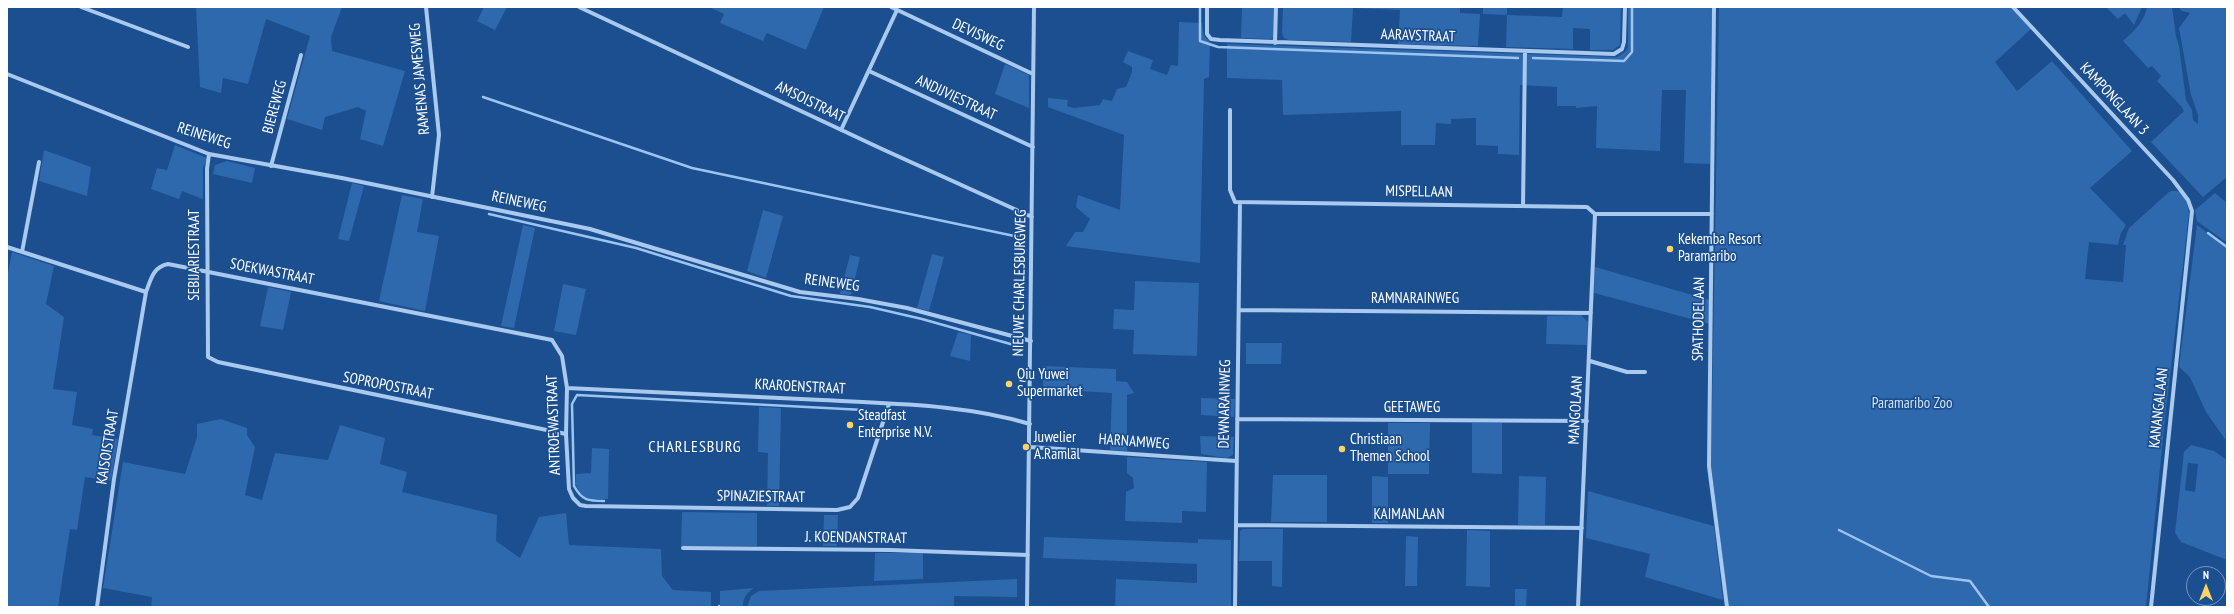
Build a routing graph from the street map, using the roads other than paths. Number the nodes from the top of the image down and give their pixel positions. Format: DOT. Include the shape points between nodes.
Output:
graph roads {
  1 [pos="81,7"];
  2 [pos="426,7"];
  3 [pos="579,7"];
  4 [pos="891,7"];
  5 [pos="1034,7"];
  6 [pos="1206,7"];
  7 [pos="1276,7"];
  8 [pos="1625,7"];
  9 [pos="1714,7"];
  10 [pos="2013,7"];
  11 [pos="897,10"];
  12 [pos="1275,43"];
  13 [pos="188,47"];
  14 [pos="1525,51"];
  15 [pos="301,54"];
  16 [pos="869,71"];
  17 [pos="7,74"];
  18 [pos="1033,74"];
  19 [pos="1230,110"];
  20 [pos="841,130"];
  21 [pos="1033,147"];
  22 [pos="209,154"];
  23 [pos="39,162"];
  24 [pos="271,166"];
  25 [pos="432,197"];
  26 [pos="1240,202"];
  27 [pos="1523,206"];
  28 [pos="2192,211"];
  29 [pos="1595,214"];
  30 [pos="1712,214"];
  31 [pos="1032,217"];
  32 [pos="7,247"];
  33 [pos="22,252"];
  34 [pos="207,271"];
  35 [pos="146,292"];
  36 [pos="1239,310"];
  37 [pos="1591,313"];
  38 [pos="552,340"];
  39 [pos="1031,341"];
  40 [pos="208,357"];
  41 [pos="1590,361"];
  42 [pos="1645,372"];
  43 [pos="568,388"];
  44 [pos="889,404"];
  45 [pos="1237,418"];
  46 [pos="1587,421"];
  47 [pos="1030,424"];
  48 [pos="566,434"];
  49 [pos="1030,447"];
  50 [pos="1236,461"];
  51 [pos="569,489"];
  52 [pos="1236,526"];
  53 [pos="1582,528"];
  54 [pos="683,548"];
  55 [pos="1028,555"];
  56 [pos="97,607"];
  57 [pos="1027,607"];
  58 [pos="1234,607"];
  59 [pos="1578,607"];
  60 [pos="1727,607"];
  61 [pos="2151,607"];
  1 -- 13 [label="street"];
  2 -- 25 [label="street, RAMENAS JAMESWEG" via="439,135"];
  3 -- 20 [label="street, AMSOISTRAAT"];
  4 -- 11 [label="street, DEVISWEG"];
  5 -- 18 [label="street, NIEUWE CHARLESBURGWEG"];
  6 -- 12 [label="street, AARAVSTRAAT" via="1207,34 1211,39"];
  7 -- 12 [label="street"];
  8 -- 14 [label="street, AARAVSTRAAT" via="1624,42 1622,49 1614,54"];
  9 -- 30 [label="street, SPATHODELAAN"];
  10 -- 28 [label="street, KAMPONGLAAN 3" via="2173,180 2188,200"];
  11 -- 16 [label="street"];
  11 -- 18 [label="street, DEVISWEG"];
  12 -- 14 [label="street, AARAVSTRAAT"];
  14 -- 27 [label="street"];
  15 -- 24 [label="street, BIEREWEG"];
  16 -- 20 [label="street"];
  16 -- 21 [label="street, ANDIJVIESTRAAT"];
  17 -- 22 [label="street, REINEWEG"];
  18 -- 21 [label="street, NIEUWE CHARLESBURGWEG"];
  19 -- 26 [label="street" via="1230,190 1235,202"];
  20 -- 31 [label="street, AMSOISTRAAT"];
  21 -- 31 [label="street, NIEUWE CHARLESBURGWEG"];
  22 -- 24 [label="street, REINEWEG"];
  22 -- 34 [label="street, SEBIJARIESTRAAT"];
  23 -- 33 [label="street"];
  24 -- 25 [label="street, REINEWEG"];
  25 -- 39 [label="street, REINEWEG" via="590,229 800,292 907,308"];
  26 -- 27 [label="street, MISPELLAAN"];
  26 -- 36 [label="street, DEWNARAINWEG"];
  27 -- 29 [label="street, MISPELLAAN" via="1587,207"];
  28 -- 61 [label="street, KANANGALAAN"];
  29 -- 30 [label="street"];
  29 -- 37 [label="street, MANGOLAAN"];
  30 -- 60 [label="street, SPATHODELAAN" via="1709,466"];
  31 -- 39 [label="street, NIEUWE CHARLESBURGWEG"];
  32 -- 33 [label="street"];
  33 -- 35 [label="street"];
  34 -- 35 [label="street, SOEKWASTRAAT" via="168,264 160,266 153,274"];
  34 -- 38 [label="street, SOEKWASTRAAT"];
  34 -- 40 [label="street, SEBIJARIESTRAAT"];
  35 -- 56 [label="street, KAISOISTRAAT" via="114,479"];
  36 -- 37 [label="street, RAMNARAINWEG"];
  36 -- 45 [label="street, DEWNARAINWEG"];
  37 -- 41 [label="street, MANGOLAAN"];
  38 -- 43 [label="street, ANTROEWASTRAAT" via="562,356"];
  39 -- 47 [label="street, NIEUWE CHARLESBURGWEG"];
  40 -- 48 [label="street, SOPROPOSTRAAT" via="218,362 315,384"];
  41 -- 42 [label="street" via="1626,372"];
  41 -- 46 [label="street, MANGOLAAN"];
  43 -- 44 [label="street, KRAROENSTRAAT"];
  43 -- 48 [label="street, ANTROEWASTRAAT"];
  44 -- 47 [label="street, KRAROENSTRAAT" via="969,411"];
  44 -- 51 [label="street, SPINAZIESTRAAT" via="858,498 854,504 844,509 597,507 580,505"];
  45 -- 46 [label="street, GEETAWEG"];
  45 -- 50 [label="street, DEWNARAINWEG"];
  46 -- 53 [label="street, MANGOLAAN"];
  47 -- 49 [label="street, NIEUWE CHARLESBURGWEG"];
  48 -- 51 [label="street, ANTROEWASTRAAT"];
  49 -- 50 [label="street, HARNAMWEG"];
  49 -- 55 [label="street, NIEUWE CHARLESBURGWEG"];
  50 -- 52 [label="street, DEWNARAINWEG"];
  52 -- 53 [label="street, KAIMANLAAN"];
  52 -- 58 [label="street, DEWNARAINWEG"];
  53 -- 59 [label="street, MANGOLAAN"];
  54 -- 55 [label="street, J. KOENDANSTRAAT" via="890,550"];
  55 -- 57 [label="street, NIEUWE CHARLESBURGWEG"];
}
